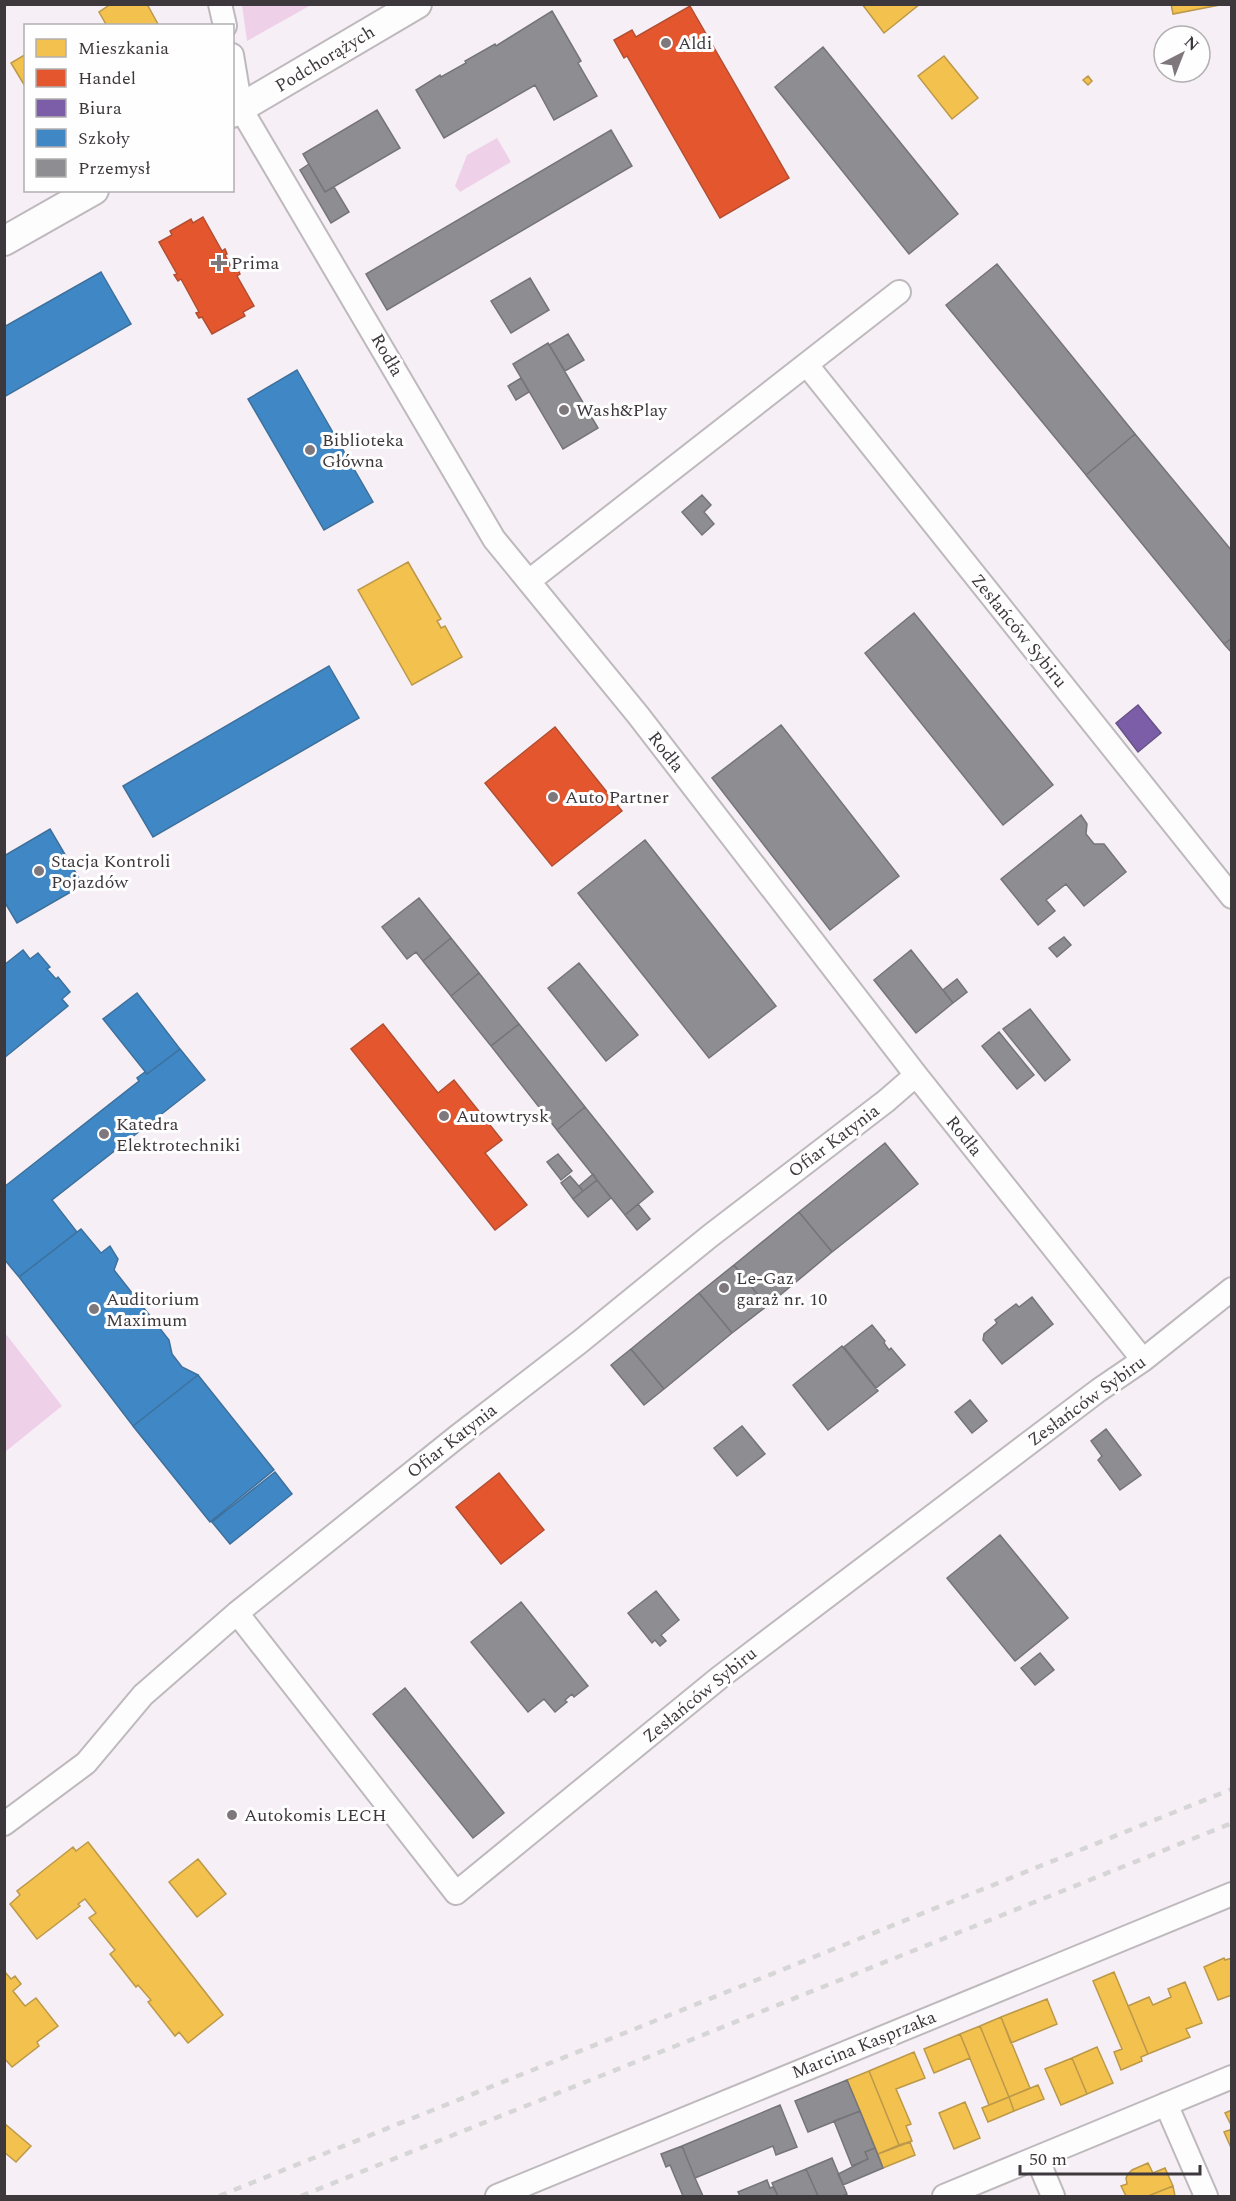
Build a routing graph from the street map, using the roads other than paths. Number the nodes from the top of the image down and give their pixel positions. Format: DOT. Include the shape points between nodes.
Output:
graph roads {
  1 [pos="220,4"];
  2 [pos="417,4"];
  3 [pos="225,24"];
  4 [pos="234,77"];
  5 [pos="237,111"];
  6 [pos="90,192"];
  7 [pos="4,241"];
  8 [pos="899,292"];
  9 [pos="807,365"];
  10 [pos="529,581"];
  11 [pos="1232,897"];
  12 [pos="916,1075"];
  13 [pos="1232,1289"];
  14 [pos="1143,1360"];
  15 [pos="237,1613"];
  16 [pos="4,1824"];
  17 [pos="1232,1894"];
  18 [pos="1232,2077"];
  19 [pos="1166,2104"];
  20 [pos="1037,2158"];
  21 [pos="497,2196"];
  22 [pos="944,2196"];
  23 [pos="1053,2196"];
  24 [pos="1206,2196"];
  1 -- 3 [label="street"];
  2 -- 5 [label="street, Podchorążych"];
  4 -- 5 [label="street"];
  5 -- 10 [label="street, Rodła" via="494,538"];
  6 -- 7 [label="street"];
  8 -- 9 [label="street"];
  9 -- 10 [label="street"];
  9 -- 11 [label="street, Zesłańców Sybiru"];
  10 -- 12 [label="street, Rodła" via="638,715"];
  12 -- 14 [label="street, Rodła"];
  12 -- 15 [label="street, Ofiar Katynia"];
  13 -- 14 [label="street, Zesłańców Sybiru"];
  14 -- 15 [label="street, Zesłańców Sybiru" via="720,1678 456,1893"];
  15 -- 16 [label="street, Ofiar Katynia" via="143,1695 86,1762"];
  17 -- 21 [label="street, Marcina Kasprzaka"];
  18 -- 19 [label="street"];
  19 -- 20 [label="street"];
  19 -- 24 [label="street"];
  20 -- 22 [label="street"];
  20 -- 23 [label="street"];
}
